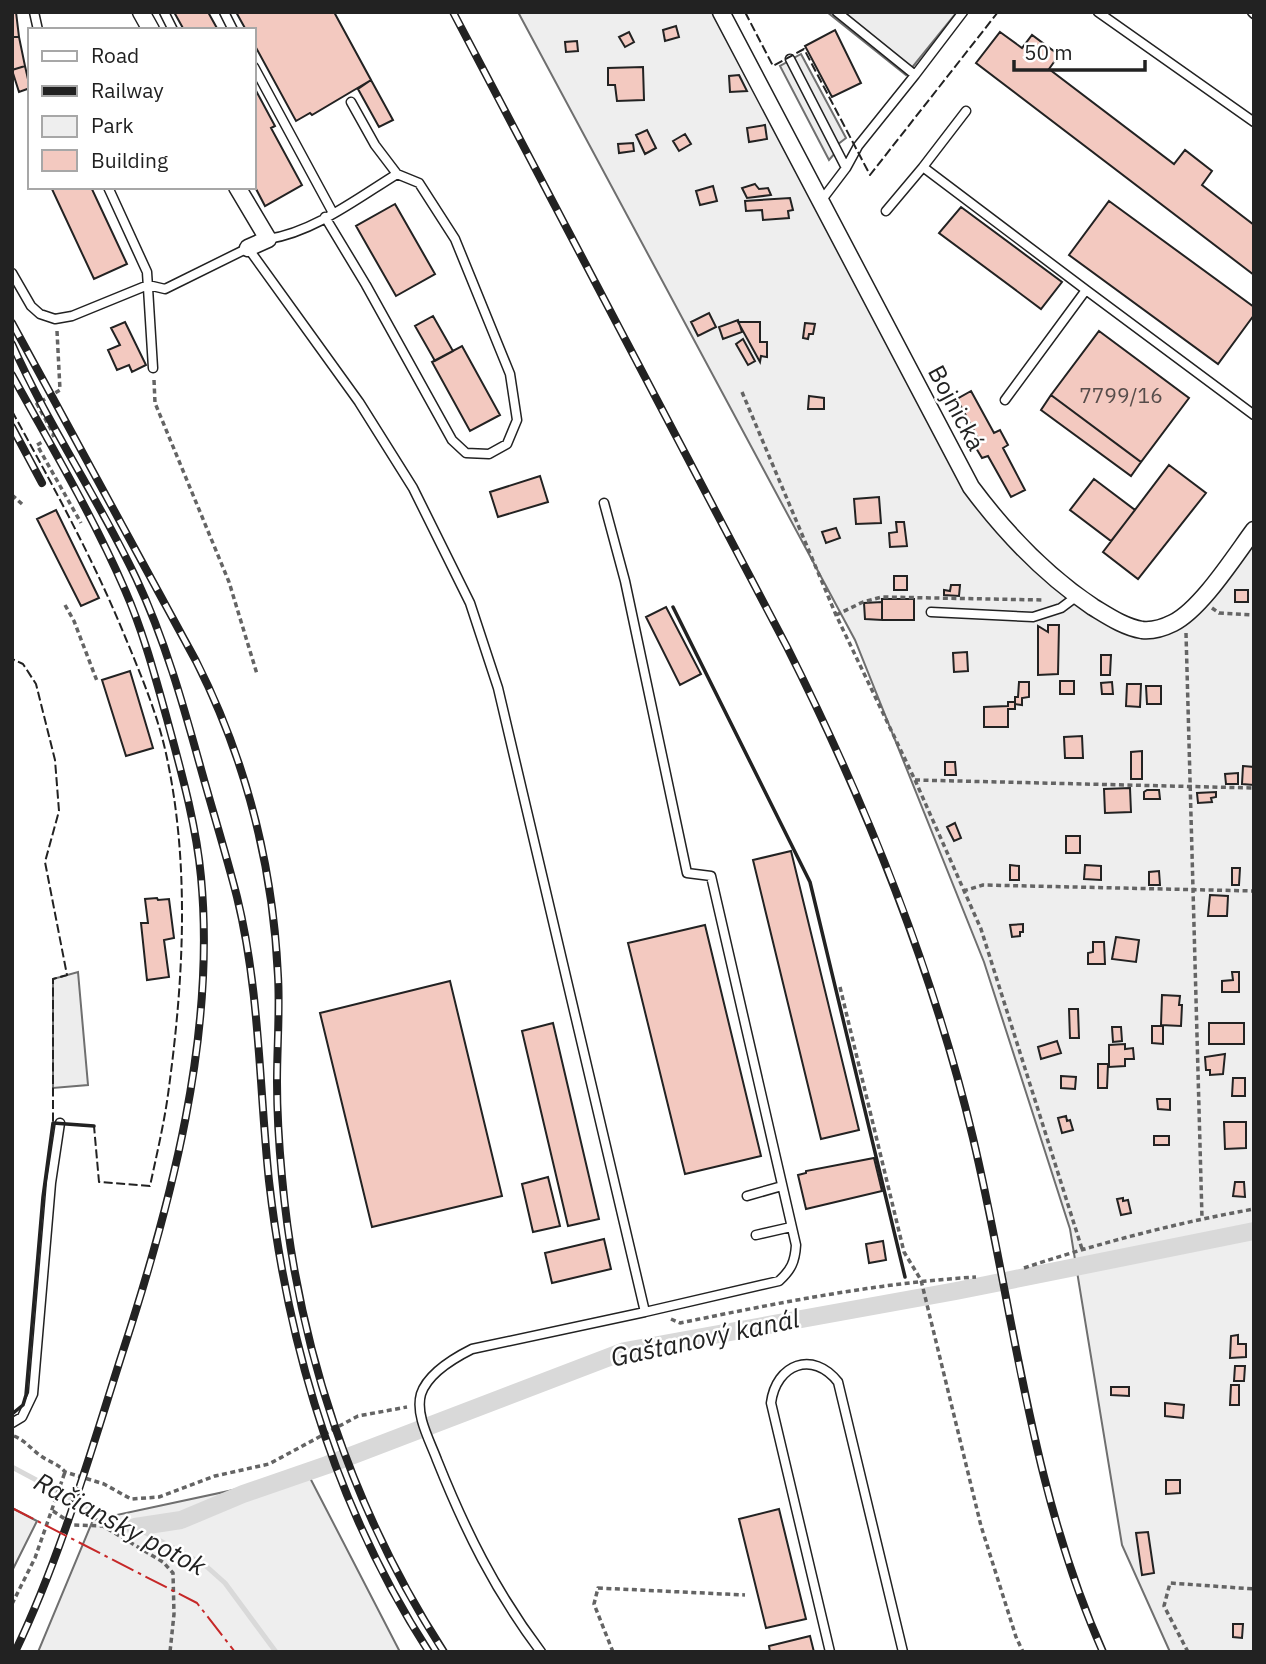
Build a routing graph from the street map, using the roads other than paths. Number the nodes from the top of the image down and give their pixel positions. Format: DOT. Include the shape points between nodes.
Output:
graph roads {
  1 [pos="141,12"];
  2 [pos="164,12"];
  3 [pos="224,12"];
  4 [pos="721,12"];
  5 [pos="837,12"];
  6 [pos="963,12"];
  7 [pos="1098,12"];
  8 [pos="150,28"];
  9 [pos="172,28"];
  10 [pos="232,28"];
  11 [pos="790,59"];
  12 [pos="256,71"];
  13 [pos="915,75"];
  14 [pos="351,102"];
  15 [pos="966,111"];
  16 [pos="1254,122"];
  17 [pos="923,167"];
  18 [pos="846,168"];
  19 [pos="397,174"];
  20 [pos="109,189"];
  21 [pos="238,189"];
  22 [pos="821,201"];
  23 [pos="886,211"];
  24 [pos="329,215"];
  25 [pos="268,239"];
  26 [pos="248,248"];
  27 [pos="12,273"];
  28 [pos="148,285"];
  29 [pos="1086,290"];
  30 [pos="153,368"];
  31 [pos="1005,400"];
  32 [pos="1252,411"];
  33 [pos="604,503"];
  34 [pos="1254,530"];
  35 [pos="1077,596"];
  36 [pos="931,612"];
  37 [pos="60,1124"];
  38 [pos="782,1186"];
  39 [pos="747,1196"];
  40 [pos="791,1227"];
  41 [pos="756,1235"];
  42 [pos="648,1311"];
  43 [pos="12,1423"];
  44 [pos="541,1652"];
  45 [pos="830,1652"];
  46 [pos="903,1652"];
  1 -- 8 [label="street"];
  2 -- 9 [label="lane"];
  3 -- 10 [label="lane"];
  4 -- 22 [label="street, Bojnická"];
  5 -- 13 [label="lane"];
  6 -- 13 [label="lane"];
  7 -- 16 [label="lane"];
  11 -- 18 [label="lane"];
  12 -- 24 [label="lane"];
  13 -- 18 [label="lane"];
  14 -- 19 [label="lane"];
  15 -- 17 [label="lane"];
  17 -- 23 [label="lane"];
  17 -- 29 [label="lane"];
  18 -- 22 [label="lane"];
  19 -- 24 [label="lane"];
  19 -- 24 [label="lane" via="419,183 455,239 510,374 517,419 507,444 489,454 466,453 452,440"];
  20 -- 28 [label="lane" via="147,272"];
  21 -- 25 [label="street"];
  22 -- 35 [label="street, Bojnická" via="971,487 1022,550"];
  24 -- 25 [label="lane" via="284,237"];
  25 -- 26 [label="street"];
  26 -- 28 [label="lane" via="165,289"];
  26 -- 42 [label="lane" via="359,402 413,488 470,603 498,688"];
  27 -- 28 [label="lane" via="31,306 54,319"];
  28 -- 30 [label="lane"];
  29 -- 31 [label="lane"];
  29 -- 32 [label="lane"];
  33 -- 38 [label="lane" via="687,873 711,876"];
  34 -- 35 [label="street, Bojnická" via="1203,597 1181,618 1154,630 1122,624"];
  35 -- 36 [label="lane" via="1062,608 1033,617"];
  37 -- 43 [label="lane" via="33,1394 22,1417"];
  38 -- 39 [label="lane"];
  38 -- 40 [label="lane"];
  40 -- 41 [label="lane"];
  40 -- 42 [label="lane" via="795,1261 779,1281"];
  42 -- 44 [label="lane" via="472,1349 429,1380 421,1395 421,1418 461,1520 490,1576"];
  45 -- 46 [label="lane" via="771,1403 778,1378 802,1365 829,1371 838,1382"];
}
